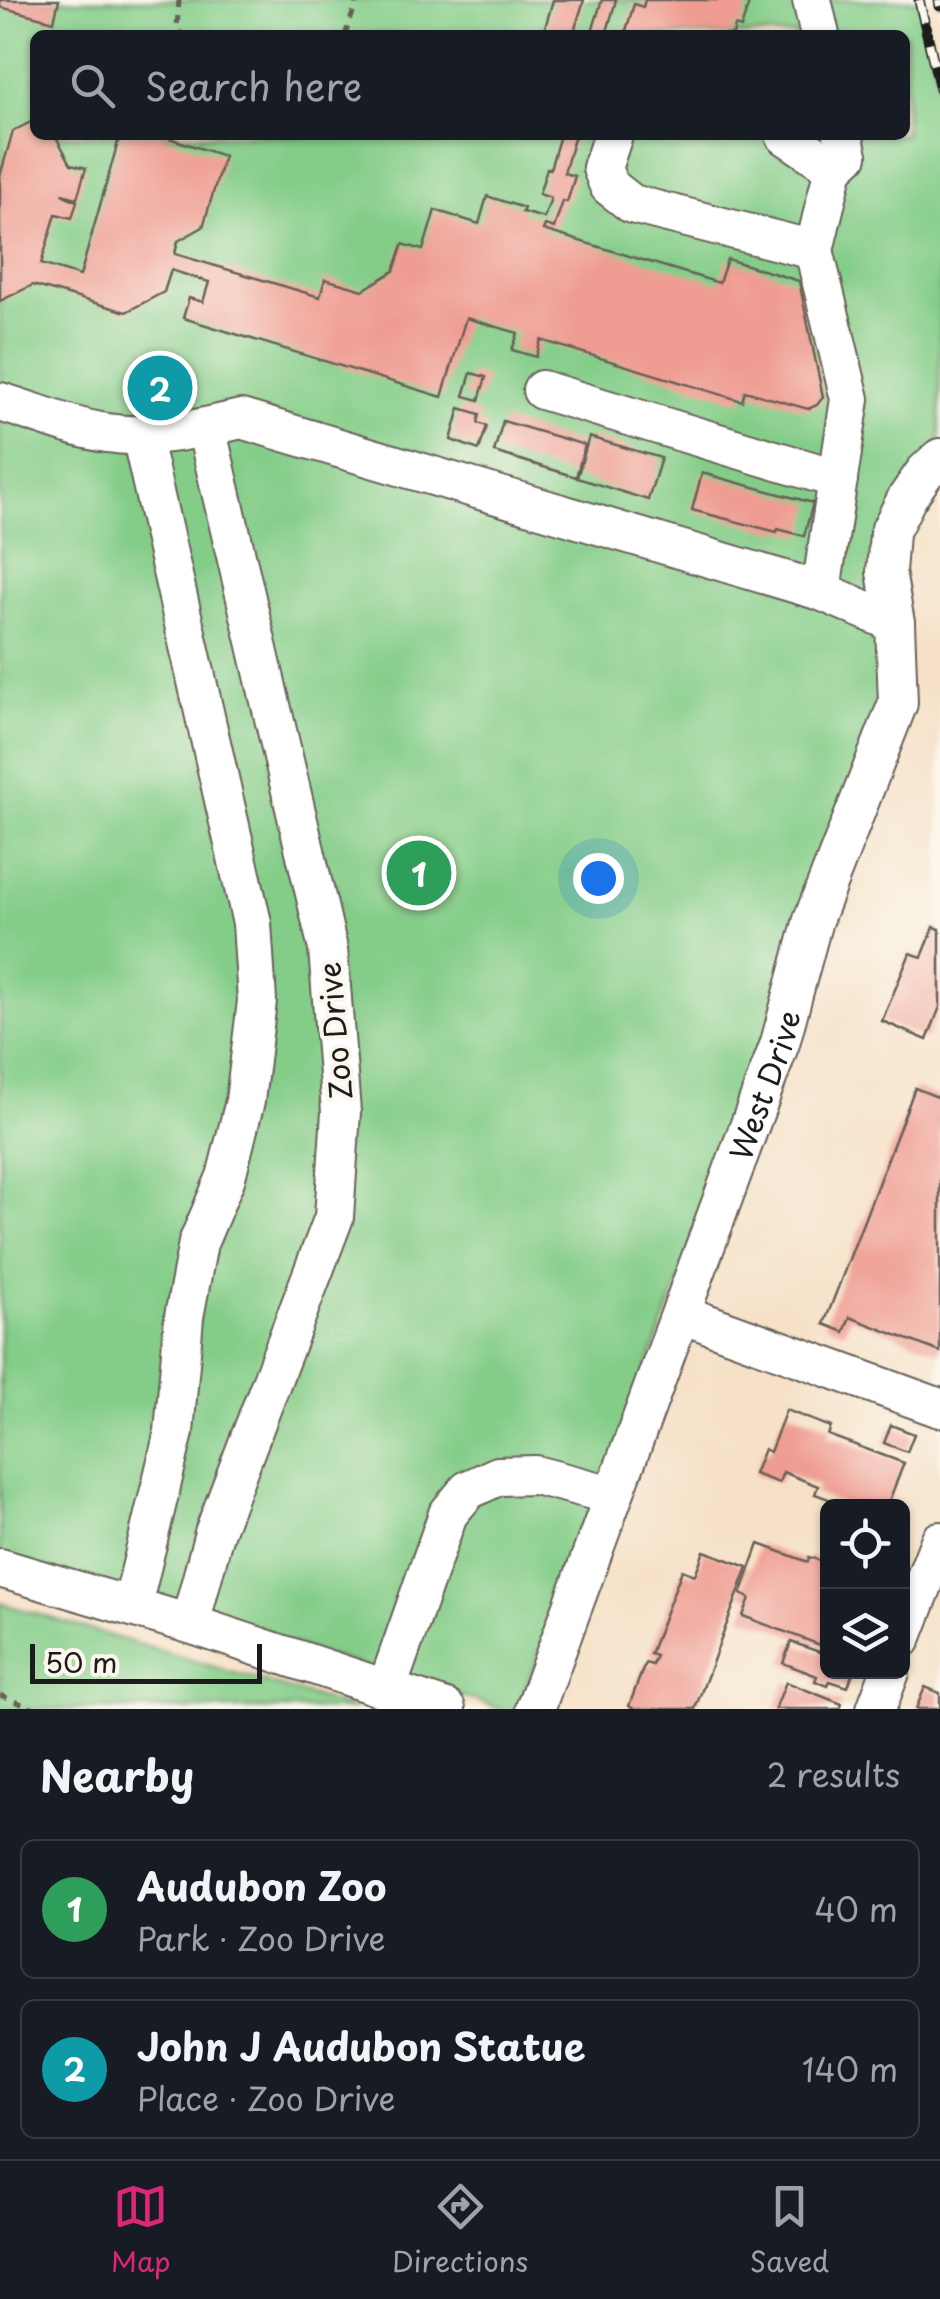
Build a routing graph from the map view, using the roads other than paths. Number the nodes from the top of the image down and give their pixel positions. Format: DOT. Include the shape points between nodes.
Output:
graph roads {
  1 [pos="812,0"];
  2 [pos="819,30"];
  3 [pos="611,140"];
  4 [pos="801,140"];
  5 [pos="842,153"];
  6 [pos="814,250"];
  7 [pos="542,390"];
  8 [pos="0,402"];
  9 [pos="206,427"];
  10 [pos="141,435"];
  11 [pos="940,458"];
  12 [pos="838,479"];
  13 [pos="820,591"];
  14 [pos="895,623"];
  15 [pos="681,1314"];
  16 [pos="940,1408"];
  17 [pos="612,1495"];
  18 [pos="940,1541"];
  19 [pos="0,1568"];
  20 [pos="132,1606"];
  21 [pos="910,1618"];
  22 [pos="190,1624"];
  23 [pos="887,1679"];
  24 [pos="387,1688"];
  25 [pos="446,1709"];
  26 [pos="535,1709"];
  27 [pos="876,1709"];
  1 -- 2 [label="street"];
  3 -- 6 [label="street" via="602,168 609,186 632,204"];
  4 -- 5 [label="street"];
  5 -- 6 [label="street"];
  6 -- 12 [label="street" via="850,399"];
  7 -- 12 [label="street"];
  8 -- 10 [label="street" via="106,433"];
  9 -- 10 [label="street"];
  9 -- 13 [label="street" via="242,419"];
  9 -- 22 [label="street, Zoo Drive" via="328,949 341,1112 334,1217 214,1533"];
  10 -- 20 [label="street" via="252,923 257,1001 245,1101 226,1177 198,1244 174,1432"];
  11 -- 14 [label="street, West Drive" via="889,533 886,572"];
  12 -- 13 [label="street"];
  13 -- 14 [label="street"];
  14 -- 15 [label="street, West Drive" via="898,703 814,920 780,1043"];
  15 -- 16 [label="street"];
  15 -- 17 [label="street, West Drive"];
  17 -- 24 [label="street" via="535,1474 498,1476 468,1490 448,1514"];
  17 -- 26 [label="street, West Drive"];
  18 -- 21 [label="street"];
  19 -- 20 [label="street"];
  20 -- 22 [label="street"];
  22 -- 24 [label="street"];
  23 -- 27 [label="street"];
  24 -- 25 [label="street"];
}
